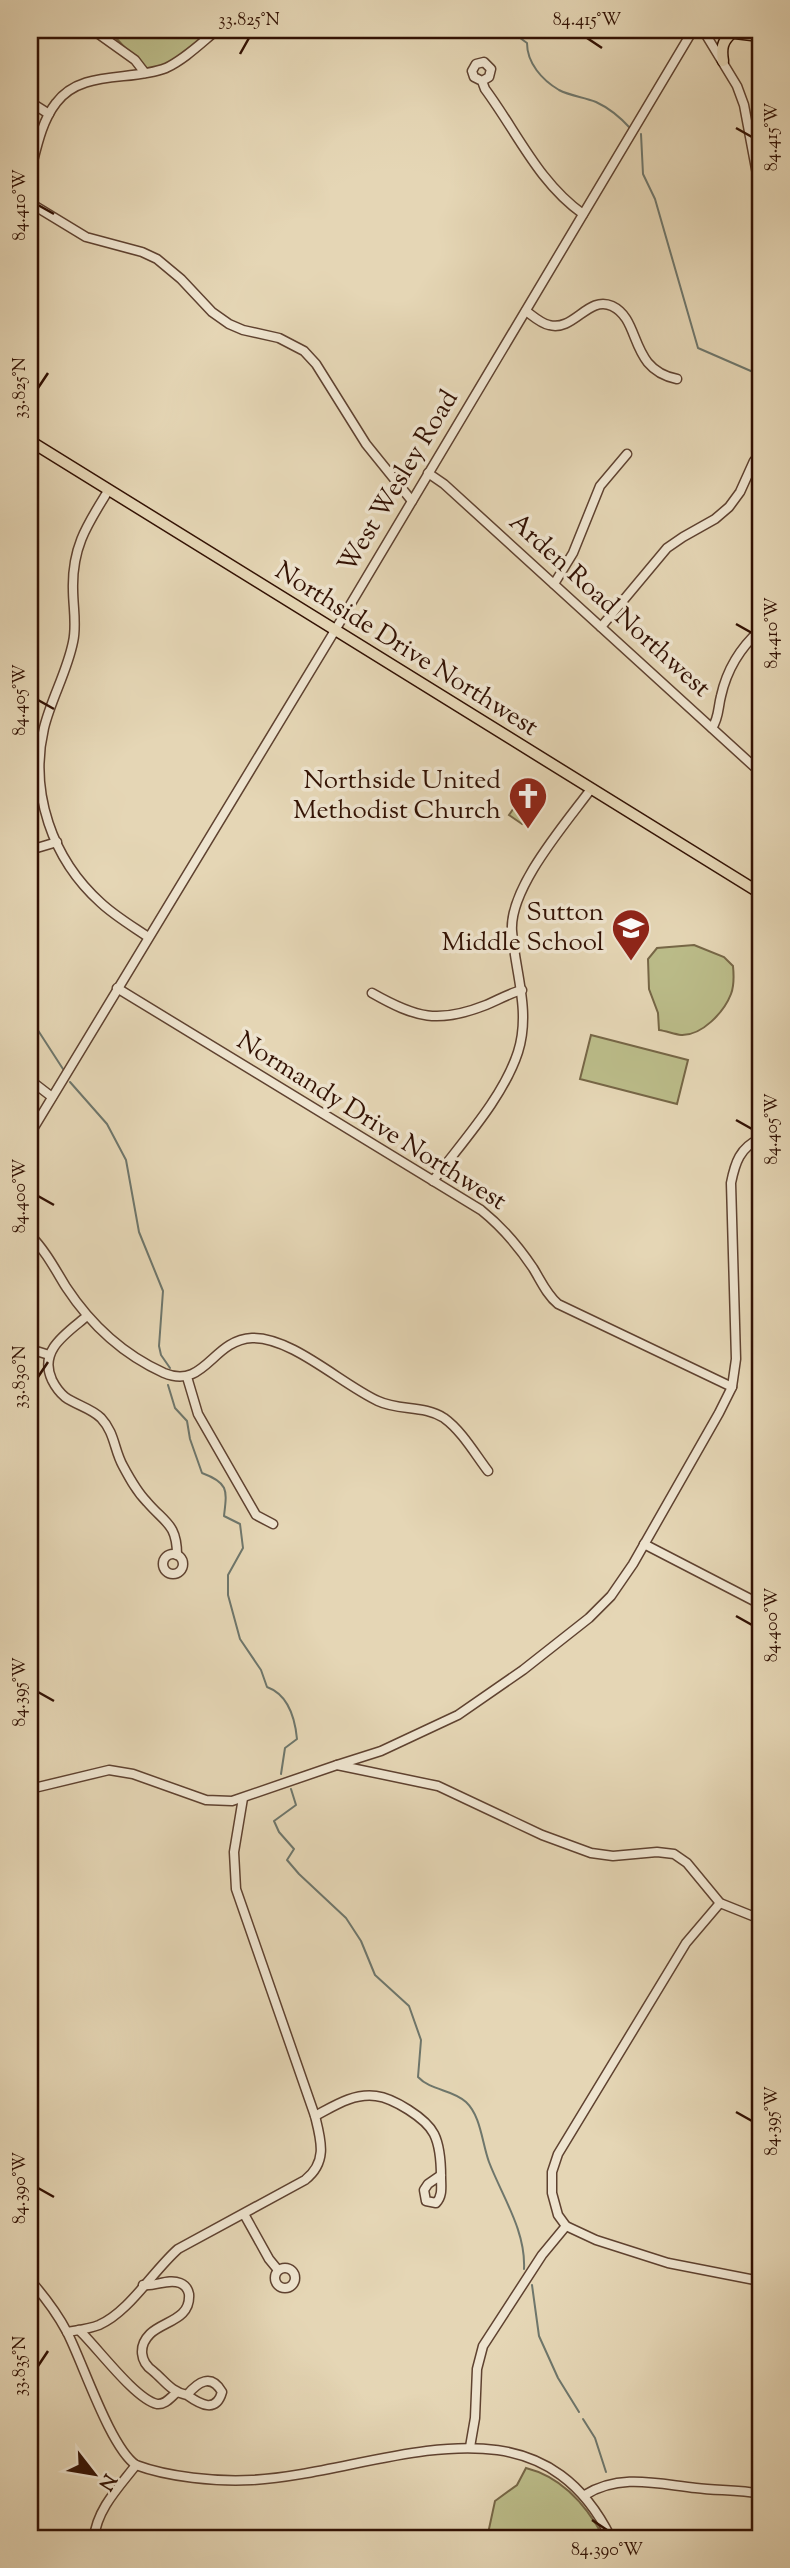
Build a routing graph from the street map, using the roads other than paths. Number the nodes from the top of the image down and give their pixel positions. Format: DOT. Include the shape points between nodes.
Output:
graph roads {
  1 [pos="93,30"];
  2 [pos="217,30"];
  3 [pos="693,30"];
  4 [pos="703,30"];
  5 [pos="710,30"];
  6 [pos="732,33"];
  7 [pos="760,36"];
  8 [pos="723,61"];
  9 [pos="145,73"];
  10 [pos="482,81"];
  11 [pos="30,102"];
  12 [pos="49,114"];
  13 [pos="30,173"];
  14 [pos="760,190"];
  15 [pos="30,203"];
  16 [pos="583,214"];
  17 [pos="526,311"];
  18 [pos="677,379"];
  19 [pos="30,441"];
  20 [pos="627,454"];
  21 [pos="760,454"];
  22 [pos="428,473"];
  23 [pos="108,491"];
  24 [pos="412,501"];
  25 [pos="554,584"];
  26 [pos="601,627"];
  27 [pos="335,631"];
  28 [pos="760,631"];
  29 [pos="712,728"];
  30 [pos="760,772"];
  31 [pos="591,789"];
  32 [pos="57,842"];
  33 [pos="30,850"];
  34 [pos="760,893"];
  35 [pos="148,937"];
  36 [pos="117,988"];
  37 [pos="522,990"];
  38 [pos="372,993"];
  39 [pos="30,1080"];
  40 [pos="52,1097"];
  41 [pos="30,1134"];
  42 [pos="760,1139"];
  43 [pos="433,1181"];
  44 [pos="30,1235"];
  45 [pos="87,1317"];
  46 [pos="30,1349"];
  47 [pos="49,1355"];
  48 [pos="187,1377"];
  49 [pos="732,1387"];
  50 [pos="488,1471"];
  51 [pos="272,1524"];
  52 [pos="644,1544"];
  53 [pos="177,1555"];
  54 [pos="760,1604"];
  55 [pos="337,1765"];
  56 [pos="30,1789"];
  57 [pos="243,1798"];
  58 [pos="720,1903"];
  59 [pos="760,1919"];
  60 [pos="314,2116"];
  61 [pos="441,2175"];
  62 [pos="244,2214"];
  63 [pos="566,2226"];
  64 [pos="278,2270"];
  65 [pos="30,2280"];
  66 [pos="760,2281"];
  67 [pos="142,2285"];
  68 [pos="79,2330"];
  69 [pos="67,2332"];
  70 [pos="176,2393"];
  71 [pos="187,2395"];
  72 [pos="470,2447"];
  73 [pos="136,2465"];
  74 [pos="760,2494"];
  75 [pos="585,2495"];
  76 [pos="94,2538"];
  77 [pos="611,2538"];
  1 -- 9 [label="street" via="135,60"];
  2 -- 9 [label="street" via="178,62"];
  3 -- 16 [label="street, West Wesley Road"];
  4 -- 8 [label="street"];
  5 -- 6 [label="main road"];
  6 -- 7 [label="main road"];
  6 -- 8 [label="main road" via="721,50"];
  8 -- 14 [label="street" via="744,105"];
  9 -- 12 [label="street" via="78,85 61,97"];
  10 -- 16 [label="street" via="534,166"];
  11 -- 12 [label="street"];
  12 -- 13 [label="street"];
  15 -- 24 [label="street" via="86,237 157,259 229,324 279,338 304,351 366,444"];
  16 -- 17 [label="street, West Wesley Road"];
  17 -- 18 [label="street" via="556,326 595,305 612,306 622,313 649,364"];
  17 -- 22 [label="street, West Wesley Road"];
  19 -- 23 [label="main road, Northside Drive Northwest"];
  20 -- 25 [label="street" via="600,485 573,554"];
  21 -- 26 [label="street" via="729,507 667,548"];
  22 -- 24 [label="street, West Wesley Road"];
  22 -- 25 [label="street, Arden Road Northwest"];
  23 -- 27 [label="main road, Northside Drive Northwest"];
  23 -- 32 [label="street" via="76,550 73,642 41,745 41,796"];
  24 -- 27 [label="street, West Wesley Road"];
  25 -- 26 [label="street, Arden Road Northwest"];
  26 -- 29 [label="street, Arden Road Northwest"];
  27 -- 31 [label="main road, Northside Drive Northwest"];
  27 -- 35 [label="street, West Wesley Road"];
  28 -- 29 [label="street" via="732,664"];
  29 -- 30 [label="street, Arden Road Northwest"];
  31 -- 34 [label="main road, Northside Drive Northwest"];
  31 -- 37 [label="street" via="518,898 512,930"];
  32 -- 33 [label="street"];
  32 -- 35 [label="street" via="69,867 91,893"];
  35 -- 36 [label="street, West Wesley Road"];
  36 -- 40 [label="street, West Wesley Road"];
  36 -- 43 [label="street, Normandy Drive Northwest"];
  37 -- 38 [label="street" via="462,1014 439,1017 408,1012"];
  37 -- 43 [label="street" via="523,1030 511,1069"];
  39 -- 40 [label="street"];
  40 -- 41 [label="street, West Wesley Road"];
  42 -- 49 [label="street" via="744,1148 731,1183 736,1359"];
  43 -- 49 [label="street, Normandy Drive Northwest" via="494,1221 558,1304"];
  44 -- 45 [label="street"];
  45 -- 47 [label="street" via="57,1342"];
  45 -- 48 [label="street" via="133,1357 166,1374"];
  46 -- 47 [label="street"];
  47 -- 53 [label="street" via="48,1369 55,1386 106,1423 121,1464 139,1493 173,1529"];
  48 -- 50 [label="street" via="235,1342 275,1340 379,1402 442,1417 458,1430"];
  48 -- 51 [label="street" via="198,1414 256,1515"];
  49 -- 52 [label="street"];
  52 -- 54 [label="street"];
  52 -- 55 [label="street" via="599,1609 523,1671 440,1724"];
  55 -- 57 [label="street"];
  55 -- 58 [label="street" via="438,1786 592,1853 674,1854"];
  56 -- 57 [label="street" via="109,1770 206,1800"];
  57 -- 60 [label="street" via="234,1852 236,1889"];
  58 -- 59 [label="street"];
  58 -- 63 [label="street" via="686,1944 558,2154 552,2193"];
  60 -- 61 [label="street" via="357,2096 392,2100 433,2132"];
  60 -- 62 [label="street" via="322,2149 315,2171"];
  62 -- 64 [label="street"];
  62 -- 67 [label="street" via="178,2249"];
  63 -- 66 [label="street" via="668,2263"];
  63 -- 72 [label="street" via="483,2346"];
  65 -- 69 [label="street"];
  67 -- 68 [label="street" via="115,2316"];
  67 -- 70 [label="street" via="176,2282 187,2287 187,2306 181,2316 149,2334 142,2348 141,2358 147,2367"];
  68 -- 69 [label="street"];
  68 -- 70 [label="street" via="141,2396 157,2404"];
  69 -- 73 [label="street" via="116,2440"];
  70 -- 71 [label="street"];
  72 -- 73 [label="street" via="252,2480 205,2479"];
  72 -- 75 [label="street" via="535,2460"];
  73 -- 76 [label="street" via="104,2506"];
  74 -- 75 [label="street" via="644,2480"];
  75 -- 77 [label="street"];
}
